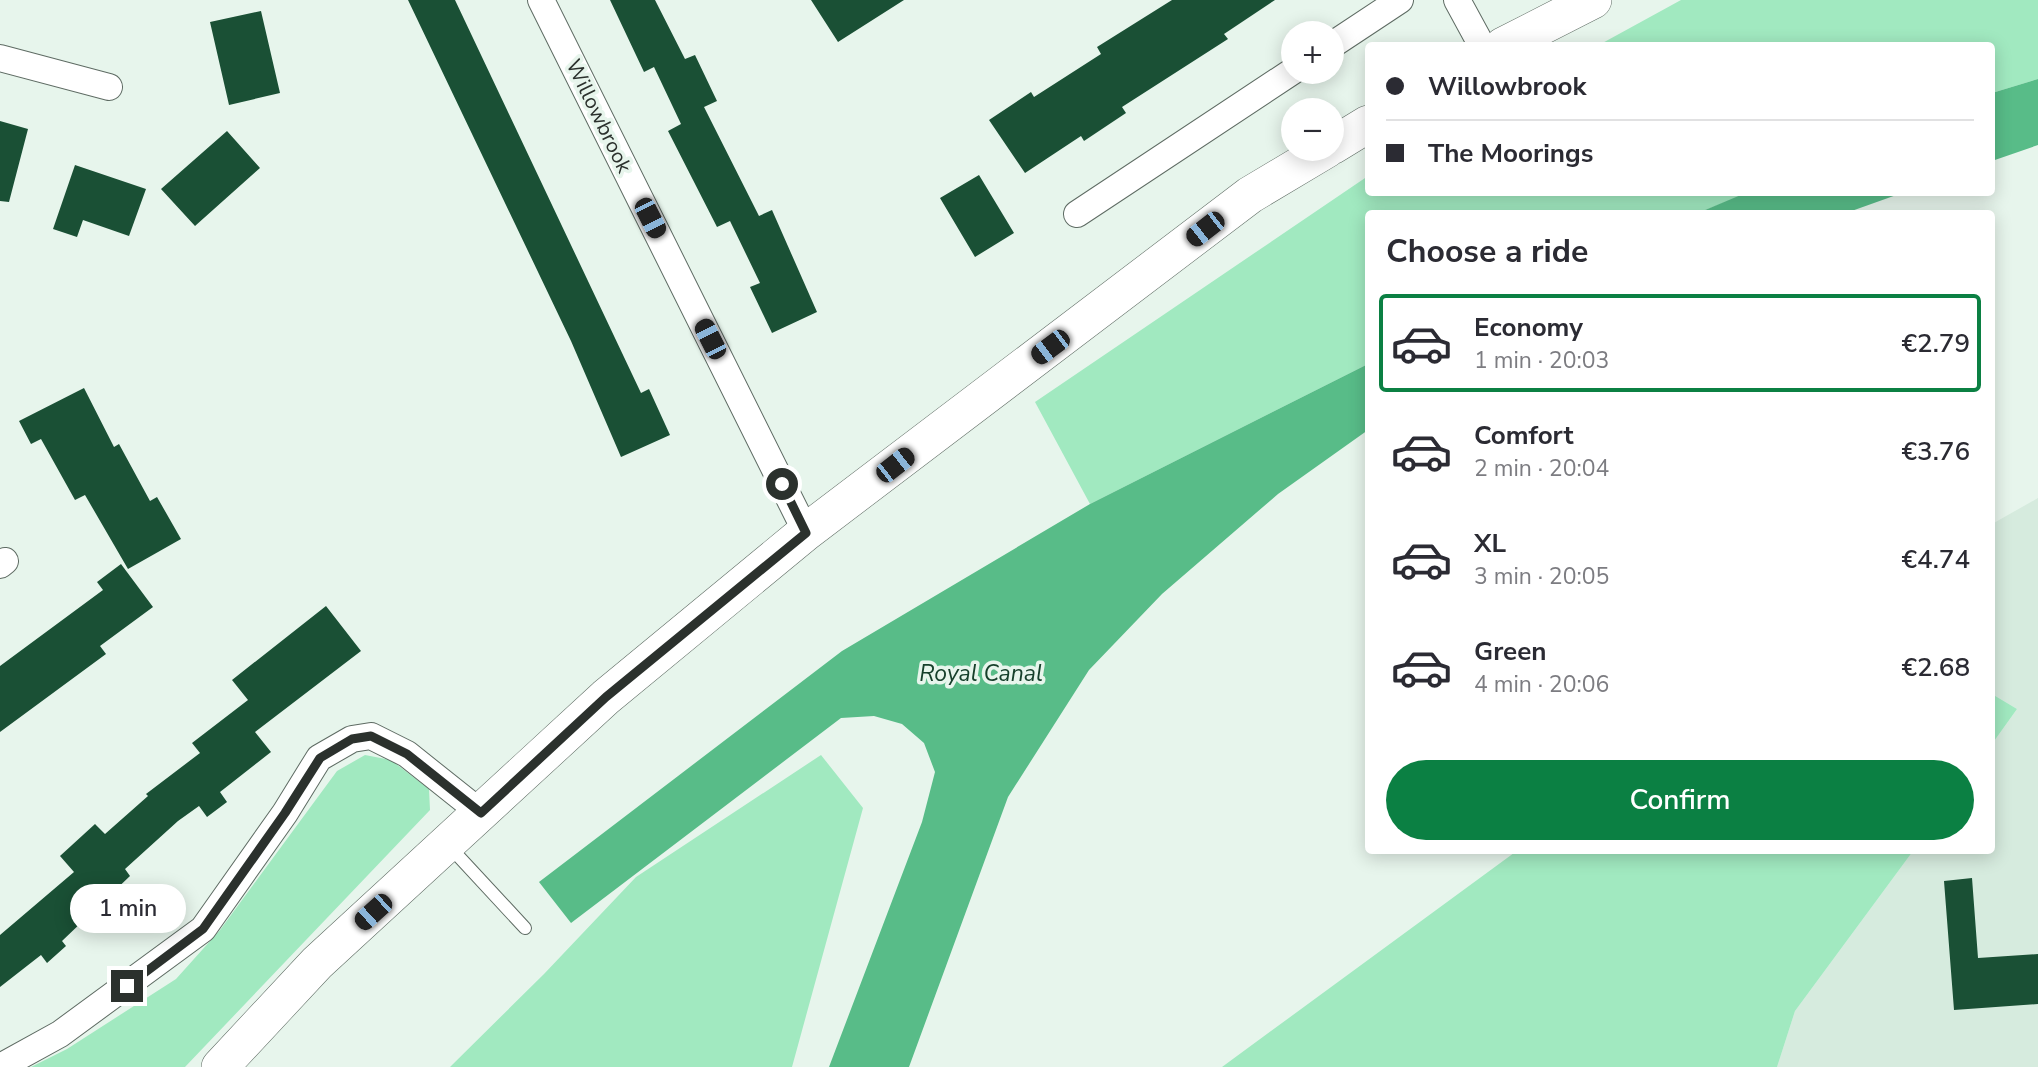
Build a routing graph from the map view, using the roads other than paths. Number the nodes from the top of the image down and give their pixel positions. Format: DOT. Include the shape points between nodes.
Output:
graph roads {
  1 [pos="541,0"];
  2 [pos="1400,0"];
  3 [pos="1457,0"];
  4 [pos="1593,0"];
  5 [pos="1344,37"];
  6 [pos="1480,42"];
  7 [pos="1511,42"];
  8 [pos="0,58"];
  9 [pos="1281,79"];
  10 [pos="108,87"];
  11 [pos="1365,126"];
  12 [pos="1344,139"];
  13 [pos="1307,161"];
  14 [pos="1077,214"];
  15 [pos="806,533"];
  16 [pos="481,813"];
  17 [pos="447,844"];
  18 [pos="524,928"];
  19 [pos="0,1067"];
  20 [pos="220,1067"];
  1 -- 15 [label="street, Willowbrook"];
  2 -- 5 [label="street"];
  3 -- 6 [label="street"];
  4 -- 7 [label="main road"];
  8 -- 10 [label="street"];
  9 -- 14 [label="street"];
  11 -- 12 [label="main road"];
  13 -- 15 [label="main road" via="1250,195"];
  15 -- 16 [label="main road" via="606,697"];
  16 -- 17 [label="main road"];
  16 -- 19 [label="street" via="407,754 371,736 352,739 320,758 203,929 60,1034"];
  17 -- 18 [label="lane"];
  17 -- 20 [label="main road" via="317,963"];
}
